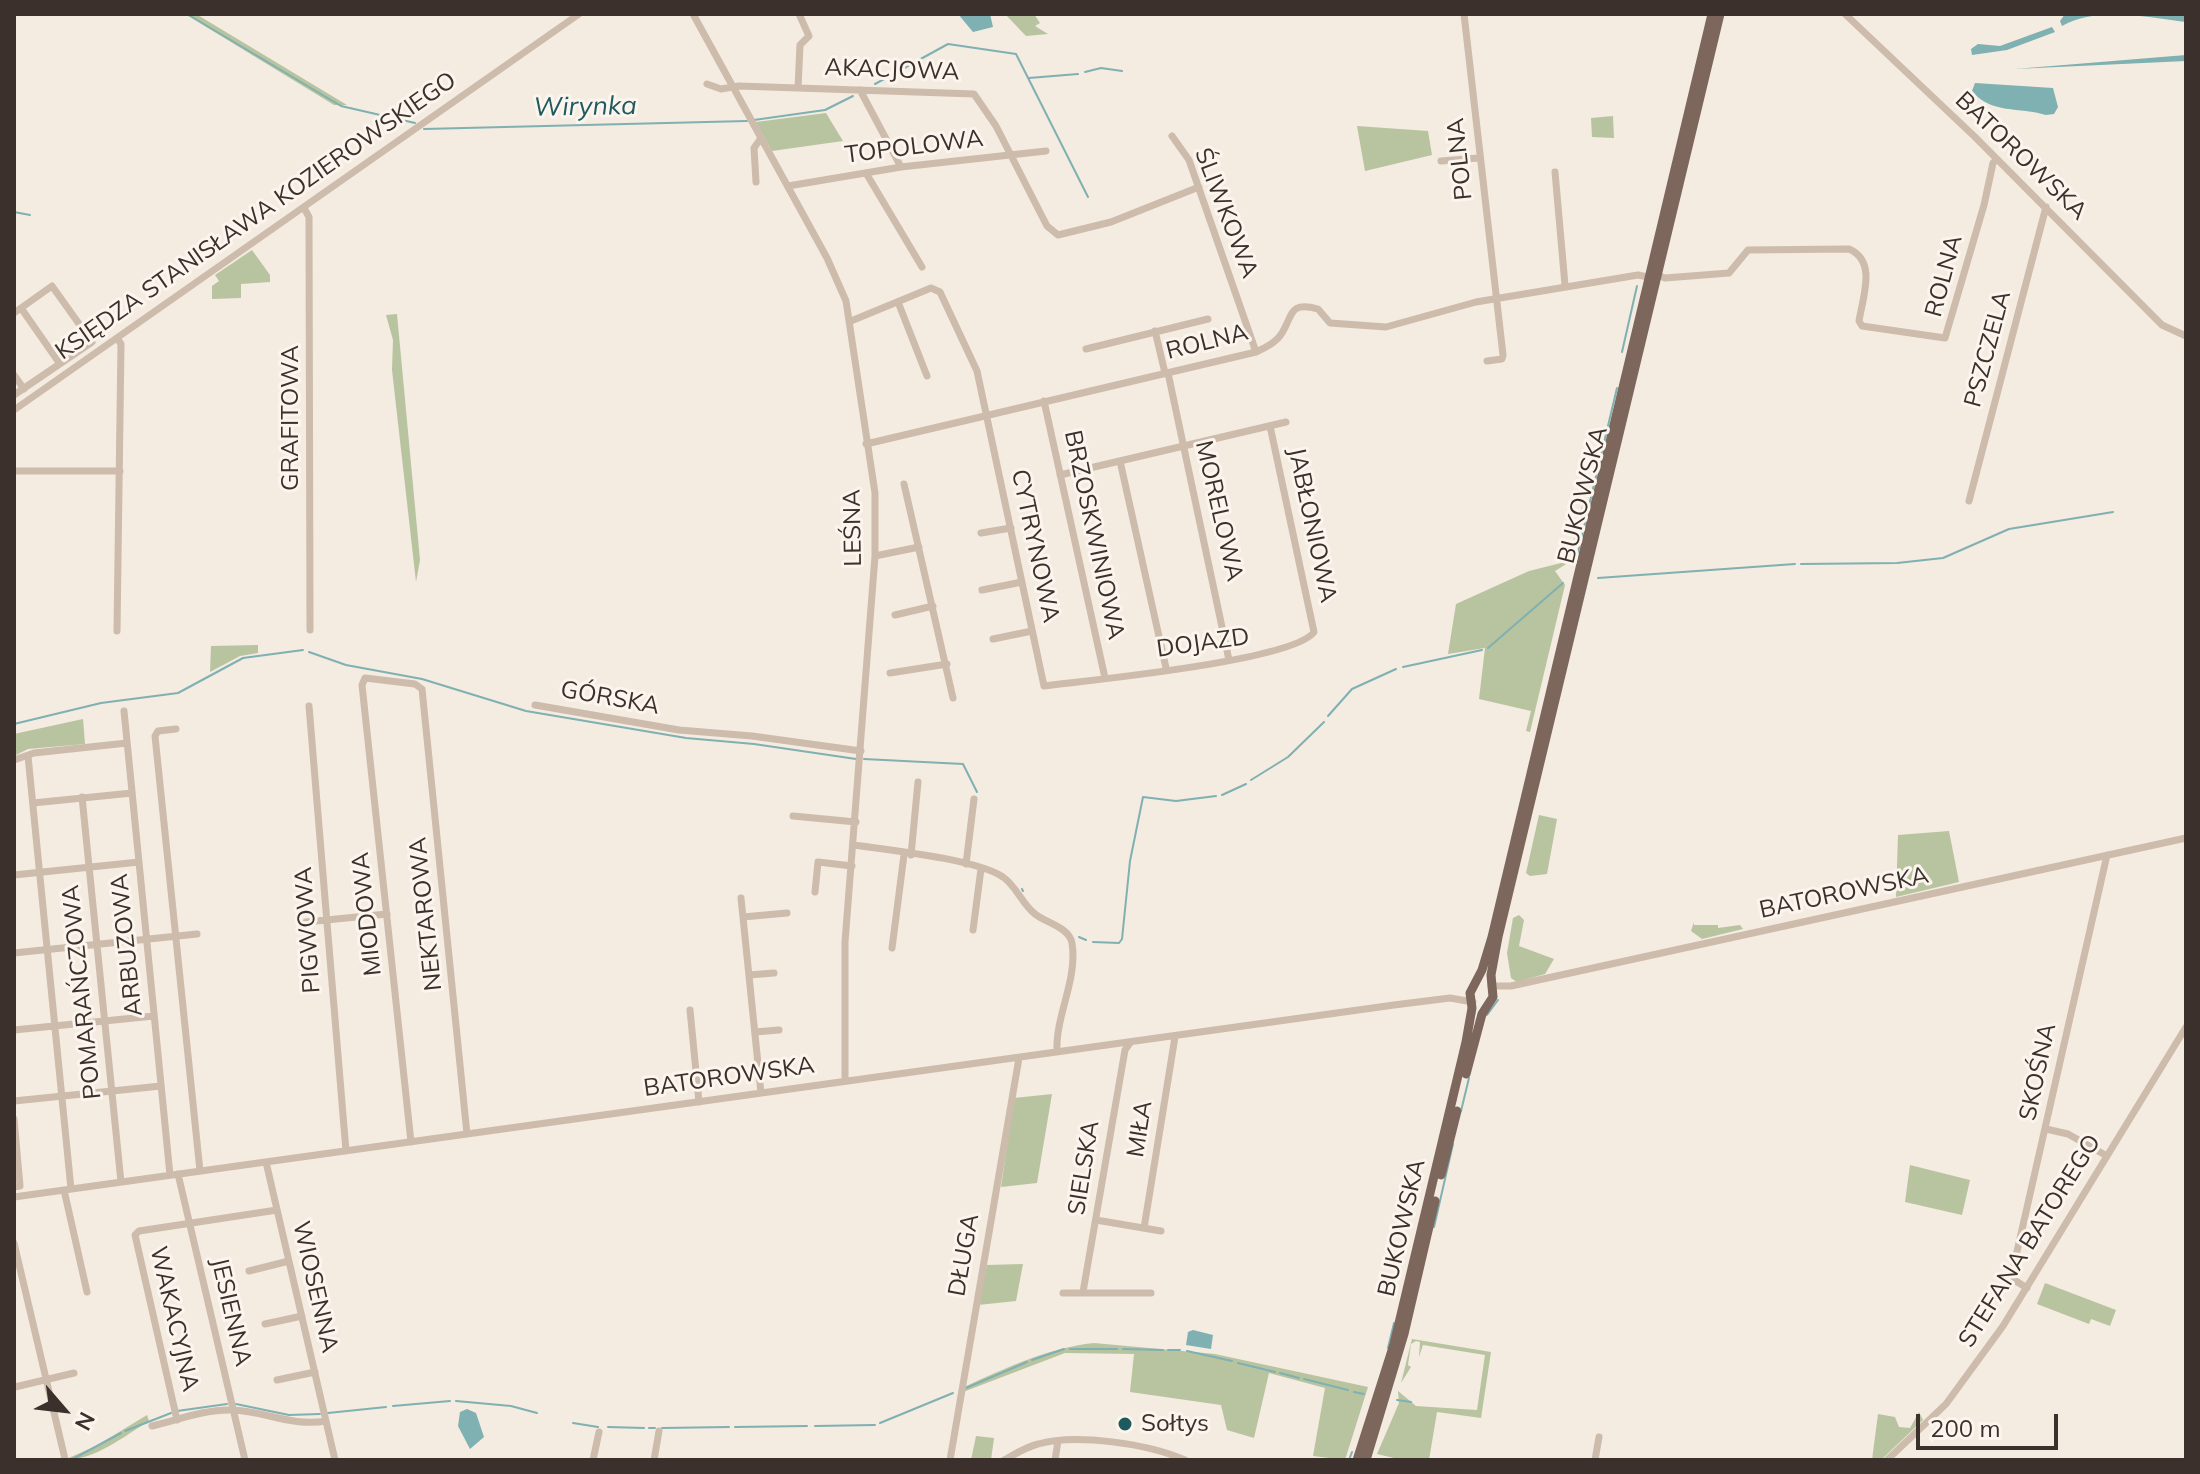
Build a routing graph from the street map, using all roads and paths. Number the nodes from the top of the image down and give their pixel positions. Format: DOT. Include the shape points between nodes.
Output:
graph roads {
  1 [pos="579,14"];
  2 [pos="693,14"];
  3 [pos="799,14"];
  4 [pos="1464,14"];
  5 [pos="1712,14"];
  6 [pos="1720,14"];
  7 [pos="1845,14"];
  8 [pos="707,84"];
  9 [pos="733,87"];
  10 [pos="798,88"];
  11 [pos="860,90"];
  12 [pos="1172,136"];
  13 [pos="761,138"];
  14 [pos="1046,151"];
  15 [pos="1010,155"];
  16 [pos="1479,158"];
  17 [pos="1997,159"];
  18 [pos="1441,161"];
  19 [pos="901,167"];
  20 [pos="1555,172"];
  21 [pos="866,173"];
  22 [pos="756,182"];
  23 [pos="788,186"];
  24 [pos="1199,187"];
  25 [pos="2046,207"];
  26 [pos="304,208"];
  27 [pos="922,267"];
  28 [pos="1653,276"];
  29 [pos="1565,285"];
  30 [pos="1496,298"];
  31 [pos="898,302"];
  32 [pos="18,311"];
  33 [pos="1208,319"];
  34 [pos="851,321"];
  35 [pos="1155,331"];
  36 [pos="2186,336"];
  37 [pos="117,338"];
  38 [pos="1086,349"];
  39 [pos="1256,352"];
  40 [pos="1487,361"];
  41 [pos="60,364"];
  42 [pos="1166,373"];
  43 [pos="14,375"];
  44 [pos="927,376"];
  45 [pos="24,389"];
  46 [pos="14,395"];
  47 [pos="1044,401"];
  48 [pos="14,410"];
  49 [pos="988,414"];
  50 [pos="1286,422"];
  51 [pos="1270,426"];
  52 [pos="866,444"];
  53 [pos="1183,445"];
  54 [pos="1120,461"];
  55 [pos="14,471"];
  56 [pos="120,471"];
  57 [pos="1060,475"];
  58 [pos="904,484"];
  59 [pos="1969,501"];
  60 [pos="1011,528"];
  61 [pos="981,533"];
  62 [pos="919,547"];
  63 [pos="875,556"];
  64 [pos="1022,582"];
  65 [pos="982,590"];
  66 [pos="933,606"];
  67 [pos="895,615"];
  68 [pos="310,630"];
  69 [pos="117,631"];
  70 [pos="1032,631"];
  71 [pos="1314,632"];
  72 [pos="993,639"];
  73 [pos="1229,660"];
  74 [pos="947,664"];
  75 [pos="1166,668"];
  76 [pos="890,673"];
  77 [pos="1105,678"];
  78 [pos="1044,686"];
  79 [pos="422,689"];
  80 [pos="953,698"];
  81 [pos="535,705"];
  82 [pos="309,706"];
  83 [pos="124,711"];
  84 [pos="176,729"];
  85 [pos="127,743"];
  86 [pos="861,751"];
  87 [pos="28,756"];
  88 [pos="14,760"];
  89 [pos="918,782"];
  90 [pos="132,793"];
  91 [pos="82,797"];
  92 [pos="974,799"];
  93 [pos="33,803"];
  94 [pos="793,816"];
  95 [pos="856,822"];
  96 [pos="2186,838"];
  97 [pos="854,845"];
  98 [pos="908,855"];
  99 [pos="2107,855"];
  100 [pos="139,862"];
  101 [pos="966,864"];
  102 [pos="852,866"];
  103 [pos="89,868"];
  104 [pos="981,869"];
  105 [pos="40,873"];
  106 [pos="14,875"];
  107 [pos="815,892"];
  108 [pos="741,898"];
  109 [pos="787,913"];
  110 [pos="387,914"];
  111 [pos="743,917"];
  112 [pos="328,920"];
  113 [pos="306,922"];
  114 [pos="973,930"];
  115 [pos="197,934"];
  116 [pos="175,937"];
  117 [pos="147,939"];
  118 [pos="97,944"];
  119 [pos="892,948"];
  120 [pos="48,949"];
  121 [pos="14,953"];
  122 [pos="774,973"];
  123 [pos="749,975"];
  124 [pos="1473,985"];
  125 [pos="1491,986"];
  126 [pos="1511,986"];
  127 [pos="1450,998"];
  128 [pos="1473,1002"];
  129 [pos="1489,1003"];
  130 [pos="690,1010"];
  131 [pos="154,1016"];
  132 [pos="105,1022"];
  133 [pos="55,1026"];
  134 [pos="2186,1027"];
  135 [pos="14,1030"];
  136 [pos="779,1030"];
  137 [pos="755,1032"];
  138 [pos="1175,1037"];
  139 [pos="1125,1046"];
  140 [pos="1057,1052"];
  141 [pos="1019,1058"];
  142 [pos="845,1081"];
  143 [pos="161,1086"];
  144 [pos="112,1091"];
  145 [pos="761,1093"];
  146 [pos="62,1096"];
  147 [pos="14,1101"];
  148 [pos="699,1102"];
  149 [pos="14,1119"];
  150 [pos="2046,1129"];
  151 [pos="467,1134"];
  152 [pos="411,1142"];
  153 [pos="346,1151"];
  154 [pos="2107,1156"];
  155 [pos="266,1162"];
  156 [pos="200,1171"];
  157 [pos="174,1174"];
  158 [pos="121,1182"];
  159 [pos="17,1186"];
  160 [pos="68,1189"];
  161 [pos="14,1197"];
  162 [pos="277,1210"];
  163 [pos="1096,1220"];
  164 [pos="189,1224"];
  165 [pos="1144,1228"];
  166 [pos="1161,1231"];
  167 [pos="14,1243"];
  168 [pos="289,1261"];
  169 [pos="249,1271"];
  170 [pos="2027,1288"];
  171 [pos="87,1292"];
  172 [pos="1083,1292"];
  173 [pos="1063,1293"];
  174 [pos="1151,1293"];
  175 [pos="302,1316"];
  176 [pos="265,1324"];
  177 [pos="315,1372"];
  178 [pos="74,1373"];
  179 [pos="46,1380"];
  180 [pos="277,1380"];
  181 [pos="15,1387"];
  182 [pos="233,1410"];
  183 [pos="177,1420"];
  184 [pos="326,1421"];
  185 [pos="152,1426"];
  186 [pos="659,1431"];
  187 [pos="599,1432"];
  188 [pos="1599,1437"];
  189 [pos="1058,1441"];
  190 [pos="65,1459"];
  191 [pos="245,1460"];
  192 [pos="335,1460"];
  193 [pos="593,1460"];
  194 [pos="654,1460"];
  195 [pos="950,1460"];
  196 [pos="1004,1460"];
  197 [pos="1055,1460"];
  198 [pos="1185,1460"];
  199 [pos="1357,1460"];
  200 [pos="1366,1460"];
  201 [pos="1595,1460"];
  202 [pos="1887,1460"];
  1 -- 26 [label="street, KSIĘDZA STANISŁAWA KOZIEROWSKIEGO"];
  2 -- 9 [label="street, LEŚNA"];
  3 -- 10 [label="street" via="809,36 800,45"];
  4 -- 16 [label="street, POLNA"];
  5 -- 28 [label="main road, BUKOWSKA"];
  6 -- 28 [label="main road, BUKOWSKA"];
  7 -- 17 [label="street, BATOROWSKA"];
  8 -- 9 [label="street, AKACJOWA"];
  9 -- 10 [label="street, AKACJOWA"];
  9 -- 13 [label="street, LEŚNA"];
  10 -- 11 [label="street, AKACJOWA"];
  11 -- 15 [label="street, AKACJOWA" via="974,94"];
  11 -- 19 [label="street"];
  12 -- 24 [label="street, ŚLIWKOWA"];
  13 -- 22 [label="street" via="754,148"];
  13 -- 23 [label="street, LEŚNA"];
  14 -- 15 [label="street, TOPOLOWA"];
  15 -- 19 [label="street, TOPOLOWA"];
  15 -- 24 [label="street, AKACJOWA" via="1047,226 1058,235"];
  16 -- 18 [label="street"];
  16 -- 30 [label="street, POLNA"];
  17 -- 25 [label="street, BATOROWSKA"];
  17 -- 28 [label="street, ROLNA" via="1945,338 1862,326 1867,268 1849,249 1748,250 1729,273"];
  19 -- 21 [label="street, TOPOLOWA"];
  20 -- 29 [label="street"];
  21 -- 23 [label="street, TOPOLOWA"];
  21 -- 27 [label="street"];
  23 -- 34 [label="street, LEŚNA" via="838,280"];
  24 -- 39 [label="street, ŚLIWKOWA"];
  25 -- 36 [label="street, BATOROWSKA" via="2167,328"];
  25 -- 59 [label="street, PSZCZELA"];
  26 -- 37 [label="street, KSIĘDZA STANISŁAWA KOZIEROWSKIEGO"];
  26 -- 68 [label="street, GRAFITOWA" via="309,219 311,319"];
  28 -- 29 [label="street, ROLNA"];
  28 -- 124 [label="main road, BUKOWSKA" via="1492,937"];
  28 -- 125 [label="main road, BUKOWSKA"];
  29 -- 30 [label="street, ROLNA"];
  30 -- 39 [label="street, ROLNA" via="1379,328 1330,323 1318,309 1297,309 1289,313 1276,340"];
  30 -- 40 [label="street, POLNA" via="1503,355"];
  31 -- 34 [label="street"];
  31 -- 44 [label="street"];
  31 -- 49 [label="street, CYTRYNOWA" via="931,288 940,292 977,371"];
  32 -- 41 [label="street"];
  32 -- 41 [label="street" via="52,286 92,342"];
  33 -- 35 [label="street"];
  34 -- 52 [label="street, LEŚNA"];
  35 -- 38 [label="street"];
  35 -- 42 [label="street, MORELOWA"];
  37 -- 48 [label="street, KSIĘDZA STANISŁAWA KOZIEROWSKIEGO"];
  37 -- 56 [label="street"];
  39 -- 42 [label="street, ROLNA"];
  41 -- 45 [label="street"];
  42 -- 47 [label="street, ROLNA"];
  42 -- 53 [label="street, MORELOWA"];
  43 -- 45 [label="street"];
  45 -- 46 [label="street"];
  47 -- 49 [label="street, ROLNA"];
  47 -- 57 [label="street, BRZOSKWINIOWA"];
  49 -- 52 [label="street, ROLNA"];
  49 -- 60 [label="street, CYTRYNOWA"];
  50 -- 51 [label="street"];
  51 -- 53 [label="street"];
  51 -- 71 [label="street, JABŁONIOWA"];
  52 -- 63 [label="street, LEŚNA" via="875,493"];
  53 -- 54 [label="street"];
  53 -- 73 [label="street, MORELOWA"];
  54 -- 57 [label="street"];
  54 -- 75 [label="street"];
  55 -- 56 [label="street"];
  56 -- 69 [label="street"];
  57 -- 77 [label="street, BRZOSKWINIOWA"];
  58 -- 62 [label="street"];
  60 -- 61 [label="street"];
  60 -- 64 [label="street, CYTRYNOWA"];
  62 -- 63 [label="street"];
  62 -- 66 [label="street"];
  63 -- 86 [label="street, LEŚNA"];
  64 -- 65 [label="street"];
  64 -- 70 [label="street, CYTRYNOWA"];
  66 -- 67 [label="street"];
  66 -- 74 [label="street"];
  70 -- 72 [label="street"];
  70 -- 78 [label="street, CYTRYNOWA"];
  71 -- 73 [label="street, DOJAZD" via="1307,641"];
  73 -- 75 [label="street, DOJAZD"];
  74 -- 76 [label="street"];
  74 -- 80 [label="street"];
  75 -- 77 [label="street, DOJAZD"];
  77 -- 78 [label="street, DOJAZD"];
  79 -- 110 [label="street, MIODOWA" via="387,679 362,682"];
  79 -- 151 [label="street, NEKTAROWA"];
  81 -- 86 [label="street, GÓRSKA" via="679,730"];
  82 -- 112 [label="street, PIGWOWA"];
  83 -- 85 [label="street, ARBUZOWA"];
  84 -- 116 [label="street" via="155,736"];
  85 -- 87 [label="street"];
  85 -- 90 [label="street, ARBUZOWA"];
  86 -- 95 [label="street, LEŚNA"];
  87 -- 88 [label="street"];
  87 -- 93 [label="street"];
  89 -- 98 [label="street"];
  90 -- 91 [label="street"];
  90 -- 100 [label="street, ARBUZOWA"];
  91 -- 93 [label="street"];
  91 -- 103 [label="street, POMARAŃCZOWA"];
  92 -- 101 [label="street"];
  93 -- 105 [label="street"];
  94 -- 95 [label="street"];
  95 -- 97 [label="street, LEŚNA"];
  96 -- 99 [label="street, BATOROWSKA"];
  97 -- 98 [label="street"];
  97 -- 102 [label="street, LEŚNA"];
  98 -- 101 [label="street"];
  98 -- 119 [label="street"];
  99 -- 126 [label="street, BATOROWSKA"];
  99 -- 150 [label="street, SKOŚNA"];
  100 -- 103 [label="street"];
  100 -- 117 [label="street, ARBUZOWA"];
  101 -- 104 [label="street"];
  102 -- 107 [label="street" via="818,862"];
  102 -- 142 [label="street, LEŚNA" via="845,942"];
  103 -- 105 [label="street"];
  103 -- 118 [label="street, POMARAŃCZOWA"];
  104 -- 114 [label="street"];
  104 -- 140 [label="street" via="1006,879 1031,911 1071,938 1072,967"];
  105 -- 106 [label="street"];
  105 -- 120 [label="street"];
  108 -- 111 [label="street"];
  109 -- 111 [label="street"];
  110 -- 112 [label="street"];
  110 -- 152 [label="street, MIODOWA"];
  111 -- 123 [label="street"];
  112 -- 113 [label="street"];
  112 -- 153 [label="street, PIGWOWA"];
  115 -- 116 [label="street"];
  116 -- 117 [label="street"];
  116 -- 156 [label="street"];
  117 -- 118 [label="street"];
  117 -- 131 [label="street, ARBUZOWA"];
  118 -- 120 [label="street"];
  118 -- 132 [label="street, POMARAŃCZOWA"];
  120 -- 121 [label="street"];
  120 -- 133 [label="street"];
  122 -- 123 [label="street"];
  123 -- 137 [label="street"];
  124 -- 125 [label="main road" via="1484,981"];
  124 -- 127 [label="street, BATOROWSKA"];
  124 -- 128 [label="main road, BUKOWSKA"];
  125 -- 126 [label="street, BATOROWSKA"];
  125 -- 129 [label="main road, BUKOWSKA"];
  126 -- 129 [label="street, BATOROWSKA"];
  127 -- 128 [label="street, BATOROWSKA"];
  127 -- 138 [label="street, BATOROWSKA"];
  128 -- 129 [label="main road"];
  128 -- 199 [label="main road, BUKOWSKA" via="1394,1344"];
  129 -- 200 [label="main road, BUKOWSKA" via="1469,1059 1404,1334"];
  130 -- 148 [label="street"];
  131 -- 132 [label="street"];
  131 -- 143 [label="street, ARBUZOWA"];
  132 -- 133 [label="street"];
  132 -- 144 [label="street, POMARAŃCZOWA"];
  133 -- 135 [label="street"];
  133 -- 146 [label="street"];
  134 -- 154 [label="street, STEFANA BATOREGO"];
  136 -- 137 [label="street"];
  137 -- 145 [label="street"];
  138 -- 139 [label="street, BATOROWSKA"];
  138 -- 165 [label="street, MIŁA"];
  139 -- 140 [label="street, BATOROWSKA"];
  139 -- 163 [label="street, SIELSKA"];
  140 -- 141 [label="street, BATOROWSKA"];
  141 -- 142 [label="street, BATOROWSKA"];
  141 -- 195 [label="street, DŁUGA"];
  142 -- 145 [label="street, BATOROWSKA"];
  143 -- 144 [label="street"];
  143 -- 157 [label="street, ARBUZOWA"];
  144 -- 146 [label="street"];
  144 -- 158 [label="street, POMARAŃCZOWA"];
  145 -- 148 [label="street, BATOROWSKA"];
  146 -- 147 [label="street"];
  146 -- 160 [label="street"];
  148 -- 151 [label="street, BATOROWSKA"];
  149 -- 159 [label="street"];
  150 -- 154 [label="street" via="2075,1137"];
  150 -- 170 [label="street, SKOŚNA" via="2011,1278"];
  151 -- 152 [label="street, BATOROWSKA"];
  152 -- 153 [label="street, BATOROWSKA"];
  153 -- 155 [label="street, BATOROWSKA"];
  154 -- 170 [label="street, STEFANA BATOREGO"];
  155 -- 156 [label="street, BATOROWSKA"];
  155 -- 162 [label="street, WIOSENNA"];
  156 -- 157 [label="street, BATOROWSKA"];
  157 -- 158 [label="street, BATOROWSKA"];
  157 -- 164 [label="street, JESIENNA"];
  158 -- 160 [label="street, BATOROWSKA"];
  160 -- 161 [label="street, BATOROWSKA"];
  160 -- 171 [label="street"];
  162 -- 164 [label="street"];
  162 -- 168 [label="street, WIOSENNA"];
  163 -- 165 [label="street"];
  163 -- 172 [label="street, SIELSKA"];
  164 -- 182 [label="street, JESIENNA"];
  164 -- 183 [label="street, WAKACYJNA" via="139,1231 134,1241"];
  165 -- 166 [label="street"];
  167 -- 179 [label="street"];
  168 -- 169 [label="street"];
  168 -- 175 [label="street, WIOSENNA"];
  170 -- 202 [label="street, STEFANA BATOREGO" via="1946,1404"];
  172 -- 173 [label="street"];
  172 -- 174 [label="street"];
  175 -- 176 [label="street"];
  175 -- 177 [label="street, WIOSENNA"];
  177 -- 180 [label="street"];
  177 -- 184 [label="street, WIOSENNA"];
  178 -- 179 [label="street"];
  179 -- 181 [label="street"];
  179 -- 190 [label="street"];
  182 -- 183 [label="street"];
  182 -- 184 [label="street" via="299,1424"];
  182 -- 191 [label="street, JESIENNA"];
  183 -- 185 [label="street"];
  184 -- 192 [label="street, WIOSENNA"];
  186 -- 194 [label="street"];
  187 -- 193 [label="street"];
  188 -- 201 [label="street"];
  189 -- 196 [label="street" via="1031,1446"];
  189 -- 197 [label="street"];
  189 -- 198 [label="street" via="1135,1447"];
}
